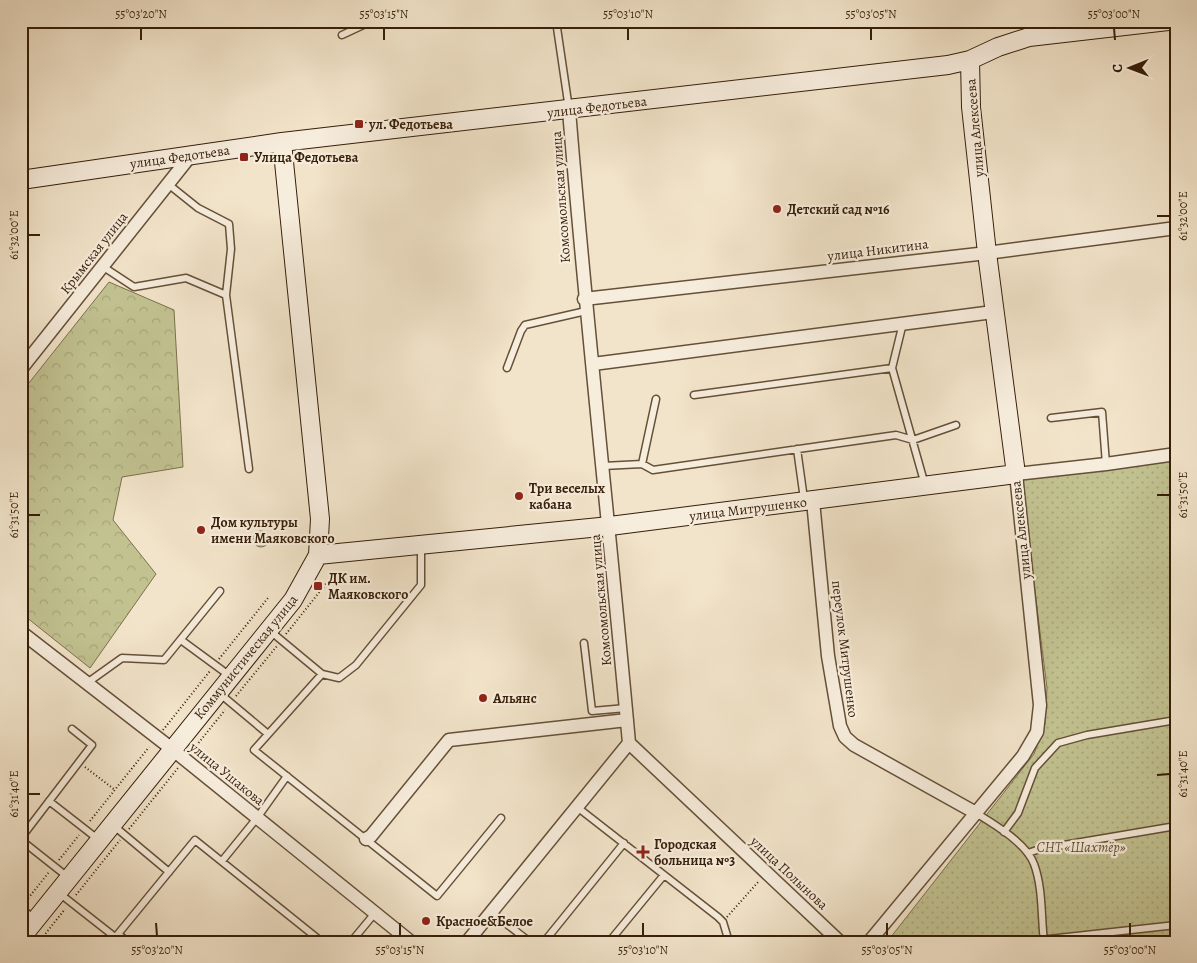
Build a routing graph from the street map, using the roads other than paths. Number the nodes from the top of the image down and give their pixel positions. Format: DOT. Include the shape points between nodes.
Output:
graph roads {
  1 [pos="372,21"];
  2 [pos="556,21"];
  3 [pos="1168,21"];
  4 [pos="342,35"];
  5 [pos="970,60"];
  6 [pos="569,110"];
  7 [pos="282,142"];
  8 [pos="191,155"];
  9 [pos="21,180"];
  10 [pos="168,184"];
  11 [pos="1176,228"];
  12 [pos="987,253"];
  13 [pos="102,266"];
  14 [pos="226,295"];
  15 [pos="585,305"];
  16 [pos="994,312"];
  17 [pos="903,323"];
  18 [pos="592,364"];
  19 [pos="507,368"];
  20 [pos="892,368"];
  21 [pos="21,369"];
  22 [pos="694,395"];
  23 [pos="656,400"];
  24 [pos="1051,418"];
  25 [pos="956,425"];
  26 [pos="913,440"];
  27 [pos="798,449"];
  28 [pos="1176,454"];
  29 [pos="642,464"];
  30 [pos="1106,464"];
  31 [pos="603,466"];
  32 [pos="249,470"];
  33 [pos="1016,474"];
  34 [pos="926,486"];
  35 [pos="808,502"];
  36 [pos="610,526"];
  37 [pos="421,545"];
  38 [pos="318,555"];
  39 [pos="220,591"];
  40 [pos="268,630"];
  41 [pos="21,632"];
  42 [pos="181,640"];
  43 [pos="584,642"];
  44 [pos="322,674"];
  45 [pos="230,676"];
  46 [pos="87,683"];
  47 [pos="218,692"];
  48 [pos="627,714"];
  49 [pos="1176,720"];
  50 [pos="72,729"];
  51 [pos="268,734"];
  52 [pos="629,743"];
  53 [pos="172,749"];
  54 [pos="287,776"];
  55 [pos="49,801"];
  56 [pos="577,807"];
  57 [pos="976,812"];
  58 [pos="257,818"];
  59 [pos="501,818"];
  60 [pos="112,824"];
  61 [pos="1176,826"];
  62 [pos="1004,832"];
  63 [pos="21,839"];
  64 [pos="366,839"];
  65 [pos="100,840"];
  66 [pos="624,843"];
  67 [pos="1028,853"];
  68 [pos="222,861"];
  69 [pos="168,872"];
  70 [pos="664,874"];
  71 [pos="64,885"];
  72 [pos="21,908"];
  73 [pos="375,912"];
  74 [pos="491,912"];
  75 [pos="35,920"];
  76 [pos="1176,925"];
  77 [pos="115,937"];
  78 [pos="21,938"];
  79 [pos="1044,940"];
  80 [pos="128,942"];
  81 [pos="322,942"];
  82 [pos="351,942"];
  83 [pos="411,942"];
  84 [pos="467,942"];
  85 [pos="530,942"];
  86 [pos="544,942"];
  87 [pos="609,942"];
  88 [pos="729,942"];
  89 [pos="840,942"];
  90 [pos="869,942"];
  91 [pos="1022,942"];
  1 -- 4 [label="lane"];
  2 -- 6 [label="lane"];
  3 -- 5 [label="main road, улица Федотьева" via="1029,37"];
  5 -- 6 [label="main road, улица Федотьева"];
  5 -- 12 [label="main road, улица Алексеева" via="971,107"];
  6 -- 7 [label="main road, улица Федотьева"];
  6 -- 15 [label="street, Комсомольская улица"];
  7 -- 8 [label="main road, улица Федотьева"];
  7 -- 38 [label="main road, Коммунистическая улица" via="320,519"];
  8 -- 9 [label="main road, улица Федотьева"];
  8 -- 10 [label="street, Крымская улица"];
  10 -- 13 [label="street, Крымская улица"];
  10 -- 14 [label="lane" via="198,208 229,224 231,249"];
  11 -- 12 [label="street, улица Никитина"];
  12 -- 15 [label="street, улица Никитина"];
  12 -- 16 [label="main road, улица Алексеева"];
  13 -- 14 [label="lane" via="134,287 186,278"];
  13 -- 21 [label="street, Крымская улица"];
  14 -- 32 [label="lane"];
  15 -- 18 [label="street, Комсомольская улица"];
  15 -- 19 [label="lane" via="525,325"];
  16 -- 17 [label="street"];
  16 -- 33 [label="main road, улица Алексеева"];
  17 -- 18 [label="street"];
  17 -- 20 [label="lane"];
  18 -- 31 [label="street, Комсомольская улица"];
  20 -- 22 [label="lane"];
  20 -- 26 [label="lane"];
  23 -- 29 [label="lane"];
  24 -- 30 [label="lane" via="1102,412"];
  25 -- 26 [label="lane"];
  26 -- 27 [label="lane" via="896,435"];
  26 -- 34 [label="lane"];
  27 -- 29 [label="lane" via="654,470"];
  27 -- 35 [label="lane"];
  28 -- 30 [label="street, улица Митрушенко"];
  29 -- 31 [label="lane"];
  30 -- 33 [label="street, улица Митрушенко"];
  31 -- 36 [label="street, Комсомольская улица"];
  33 -- 34 [label="main road, улица Митрушенко"];
  33 -- 57 [label="street, улица Алексеева" via="1040,705 1037,732 1023,756"];
  34 -- 35 [label="main road, улица Митрушенко"];
  35 -- 36 [label="main road, улица Митрушенко"];
  35 -- 57 [label="street, переулок Митрушенко" via="828,656 844,737"];
  36 -- 37 [label="main road, улица Митрушенко"];
  36 -- 48 [label="street, Комсомольская улица"];
  37 -- 38 [label="main road, улица Митрушенко"];
  37 -- 44 [label="lane" via="421,585 356,665 339,678"];
  38 -- 40 [label="main road, Коммунистическая улица" via="293,600"];
  39 -- 42 [label="lane"];
  40 -- 44 [label="lane"];
  40 -- 45 [label="main road, Коммунистическая улица"];
  41 -- 46 [label="street, улица Ушакова"];
  42 -- 45 [label="lane"];
  42 -- 46 [label="lane" via="164,660 122,658"];
  43 -- 48 [label="lane" via="592,711"];
  44 -- 51 [label="lane"];
  45 -- 47 [label="main road, Коммунистическая улица"];
  46 -- 53 [label="street, улица Ушакова"];
  47 -- 51 [label="lane"];
  47 -- 53 [label="main road, Коммунистическая улица"];
  48 -- 52 [label="street, Комсомольская улица"];
  48 -- 64 [label="street" via="449,740"];
  49 -- 62 [label="lane" via="1058,743 1035,768 1018,813"];
  50 -- 55 [label="lane" via="92,745"];
  51 -- 54 [label="lane" via="254,750"];
  52 -- 56 [label="street"];
  52 -- 89 [label="street, улица Полынова"];
  53 -- 58 [label="street, улица Ушакова"];
  53 -- 60 [label="main road, Коммунистическая улица"];
  54 -- 58 [label="lane"];
  54 -- 64 [label="lane"];
  55 -- 63 [label="lane"];
  55 -- 65 [label="lane"];
  56 -- 66 [label="lane"];
  56 -- 74 [label="street"];
  57 -- 62 [label="lane"];
  57 -- 90 [label="street, улица Алексеева"];
  58 -- 68 [label="lane"];
  58 -- 73 [label="street, улица Ушакова"];
  59 -- 64 [label="lane" via="437,896"];
  60 -- 65 [label="main road, Коммунистическая улица"];
  60 -- 69 [label="lane"];
  61 -- 67 [label="lane"];
  62 -- 67 [label="lane"];
  63 -- 71 [label="lane" via="54,866"];
  65 -- 71 [label="main road, Коммунистическая улица"];
  66 -- 70 [label="lane"];
  66 -- 86 [label="lane"];
  67 -- 79 [label="lane" via="1038,881"];
  68 -- 69 [label="lane" via="196,840"];
  68 -- 81 [label="lane"];
  69 -- 77 [label="lane"];
  70 -- 87 [label="lane"];
  70 -- 88 [label="lane" via="723,922"];
  71 -- 75 [label="main road, Коммунистическая улица"];
  71 -- 77 [label="lane"];
  72 -- 75 [label="lane"];
  73 -- 82 [label="lane"];
  73 -- 83 [label="street, улица Ушакова"];
  74 -- 84 [label="street"];
  74 -- 85 [label="lane"];
  75 -- 78 [label="main road, Коммунистическая улица"];
  76 -- 79 [label="lane"];
  77 -- 80 [label="lane"];
  79 -- 91 [label="lane"];
}
